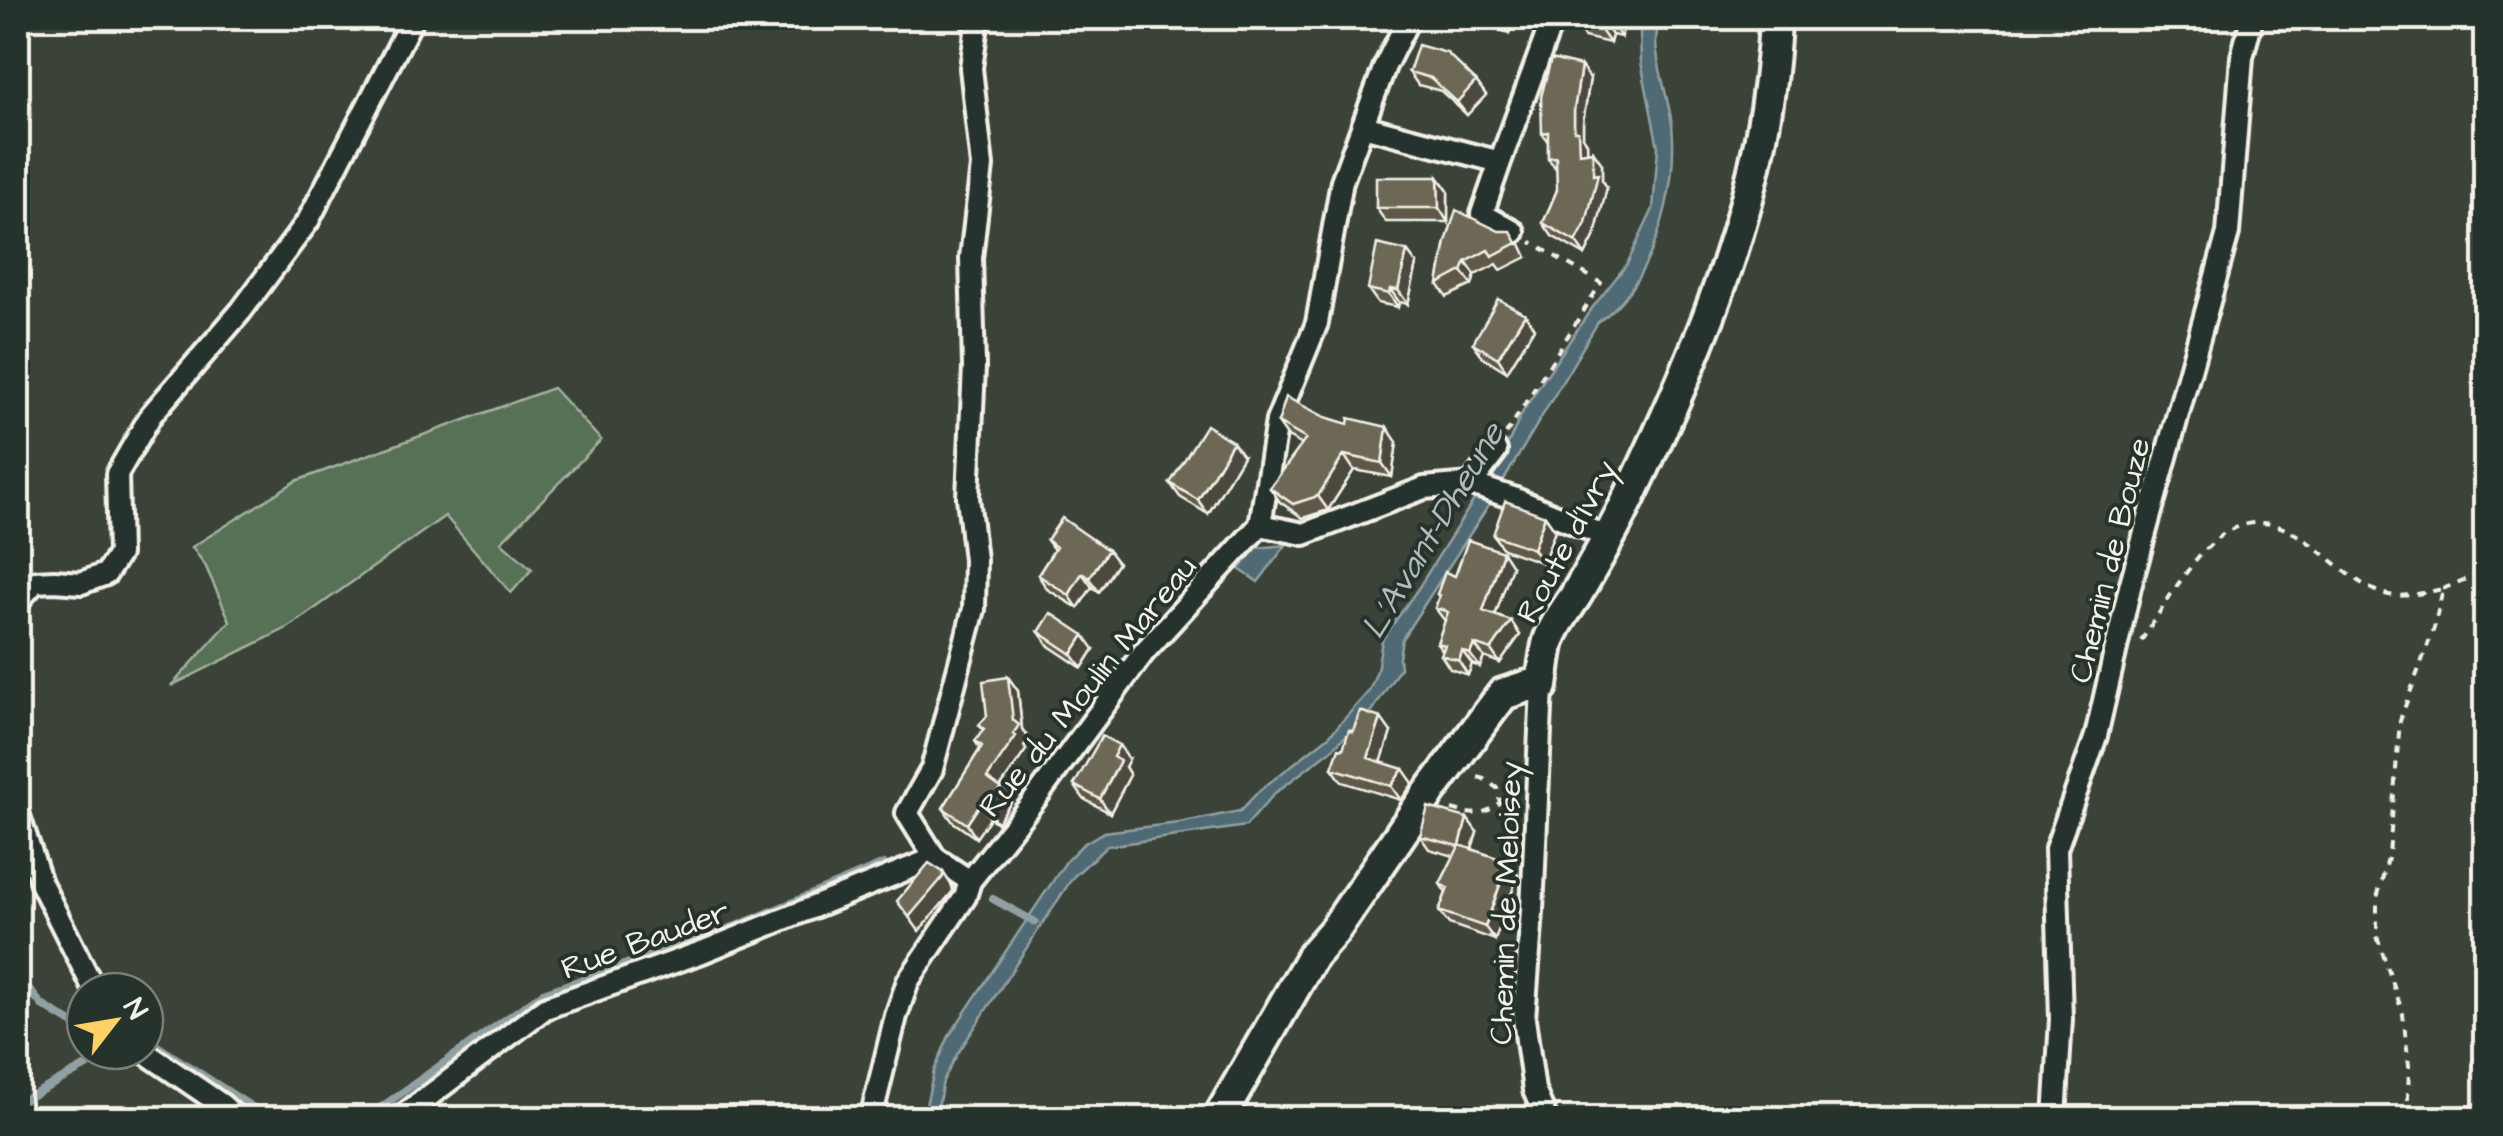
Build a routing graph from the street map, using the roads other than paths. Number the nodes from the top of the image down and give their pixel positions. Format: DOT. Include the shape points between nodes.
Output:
graph roads {
  1 [pos="413,18"];
  2 [pos="978,18"];
  3 [pos="1409,18"];
  4 [pos="1553,18"];
  5 [pos="1776,18"];
  6 [pos="2252,18"];
  7 [pos="1362,126"];
  8 [pos="1500,162"];
  9 [pos="1514,232"];
  10 [pos="1496,452"];
  11 [pos="1483,487"];
  12 [pos="1260,525"];
  13 [pos="1610,538"];
  14 [pos="18,601"];
  15 [pos="1542,686"];
  16 [pos="18,813"];
  17 [pos="935,858"];
  18 [pos="970,881"];
  19 [pos="85,971"];
  20 [pos="165,1066"];
  21 [pos="236,1118"];
  22 [pos="400,1118"];
  23 [pos="871,1118"];
  24 [pos="1219,1118"];
  25 [pos="1546,1118"];
  26 [pos="2055,1118"];
  1 -- 14 [label="street" via="308,221 150,415 117,474 119,554 106,574 81,583 35,582"];
  2 -- 17 [label="street" via="971,68 982,166 971,258 968,497 974,609 932,768 907,813"];
  3 -- 7 [label="street"];
  4 -- 8 [label="street"];
  5 -- 13 [label="main road, Route d'Ivry" via="1766,112 1744,215 1674,406"];
  6 -- 26 [label="street, Chemin de Bouze" via="2242,57 2228,232 2096,736 2056,849 2061,1018"];
  7 -- 8 [label="street"];
  7 -- 12 [label="street" via="1342,181 1316,322 1277,421"];
  8 -- 9 [label="street" via="1482,214"];
  10 -- 11 [label="street"];
  11 -- 12 [label="street" via="1424,488 1304,534"];
  11 -- 13 [label="street"];
  12 -- 18 [label="street, Rue du Moulin Mareau" via="1144,652"];
  13 -- 15 [label="main road, Route d'Ivry" via="1550,639"];
  15 -- 24 [label="main road" via="1503,694 1444,772 1313,955"];
  15 -- 25 [label="street, Chemin de Meloisey" via="1524,1019 1534,1090"];
  16 -- 19 [label="street" via="41,883"];
  17 -- 18 [label="street"];
  17 -- 22 [label="street, Rue Bauder" via="545,1008"];
  18 -- 23 [label="street, Rue du Moulin Mareau" via="966,898 908,981"];
  20 -- 21 [label="street"];
}
